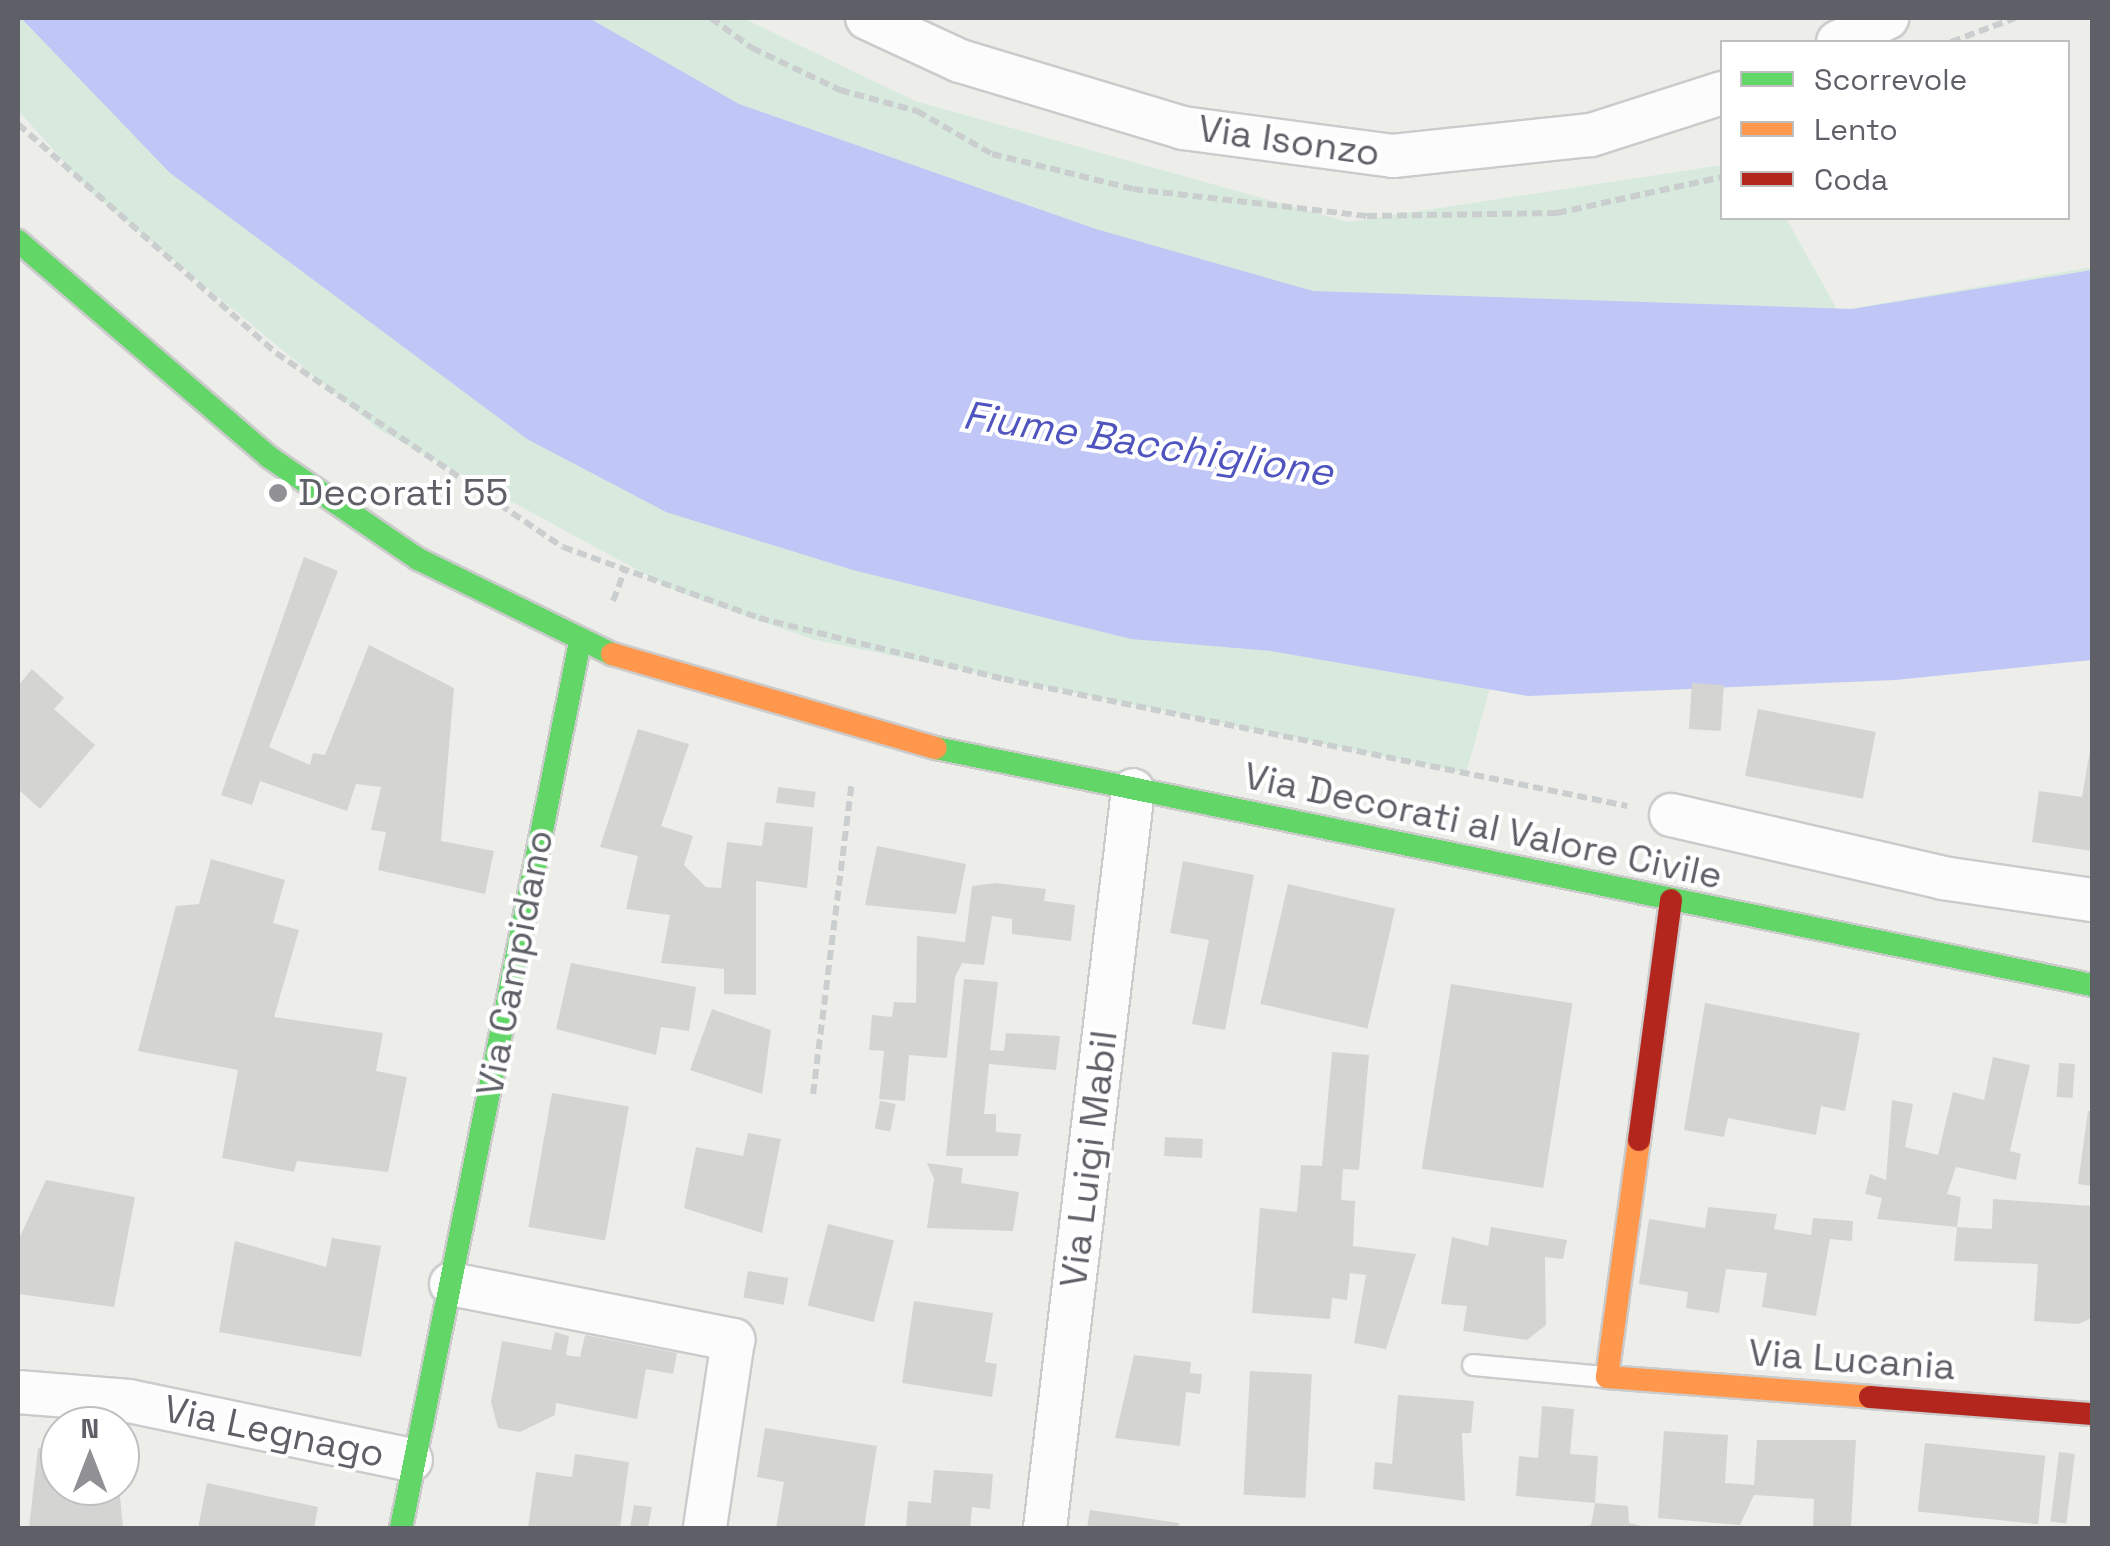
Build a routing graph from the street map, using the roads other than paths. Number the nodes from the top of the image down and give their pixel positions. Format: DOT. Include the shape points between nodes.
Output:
graph roads {
  1 [pos="867,18"];
  2 [pos="1887,18"];
  3 [pos="1842,40"];
  4 [pos="1720,93"];
  5 [pos="18,241"];
  6 [pos="580,642"];
  7 [pos="1132,790"];
  8 [pos="1671,814"];
  9 [pos="1671,900"];
  10 [pos="2092,900"];
  11 [pos="2092,984"];
  12 [pos="451,1284"];
  13 [pos="1473,1365"];
  14 [pos="1607,1377"];
  15 [pos="18,1392"];
  16 [pos="2092,1414"];
  17 [pos="411,1460"];
  18 [pos="401,1528"];
  19 [pos="705,1528"];
  20 [pos="1045,1528"];
  1 -- 4 [label="street, Via Isonzo" via="1070,98 1183,128 1375,154 1590,135"];
  2 -- 3 [label="street"];
  5 -- 6 [label="street, Via Decorati al Valore Civile" via="269,456 418,559"];
  6 -- 7 [label="street, Via Decorati al Valore Civile" via="861,732"];
  6 -- 12 [label="street, Via Campidano"];
  7 -- 9 [label="street, Via Decorati al Valore Civile"];
  7 -- 20 [label="street, Via Luigi Mabil"];
  8 -- 10 [label="street" via="1943,878"];
  9 -- 11 [label="street, Via Decorati al Valore Civile"];
  9 -- 14 [label="street"];
  12 -- 17 [label="street, Via Campidano"];
  12 -- 19 [label="street" via="733,1340"];
  13 -- 14 [label="lane, Via Lucania"];
  14 -- 16 [label="street, Via Lucania"];
  15 -- 17 [label="street, Via Legnago" via="129,1401"];
  17 -- 18 [label="street, Via Campidano"];
}
